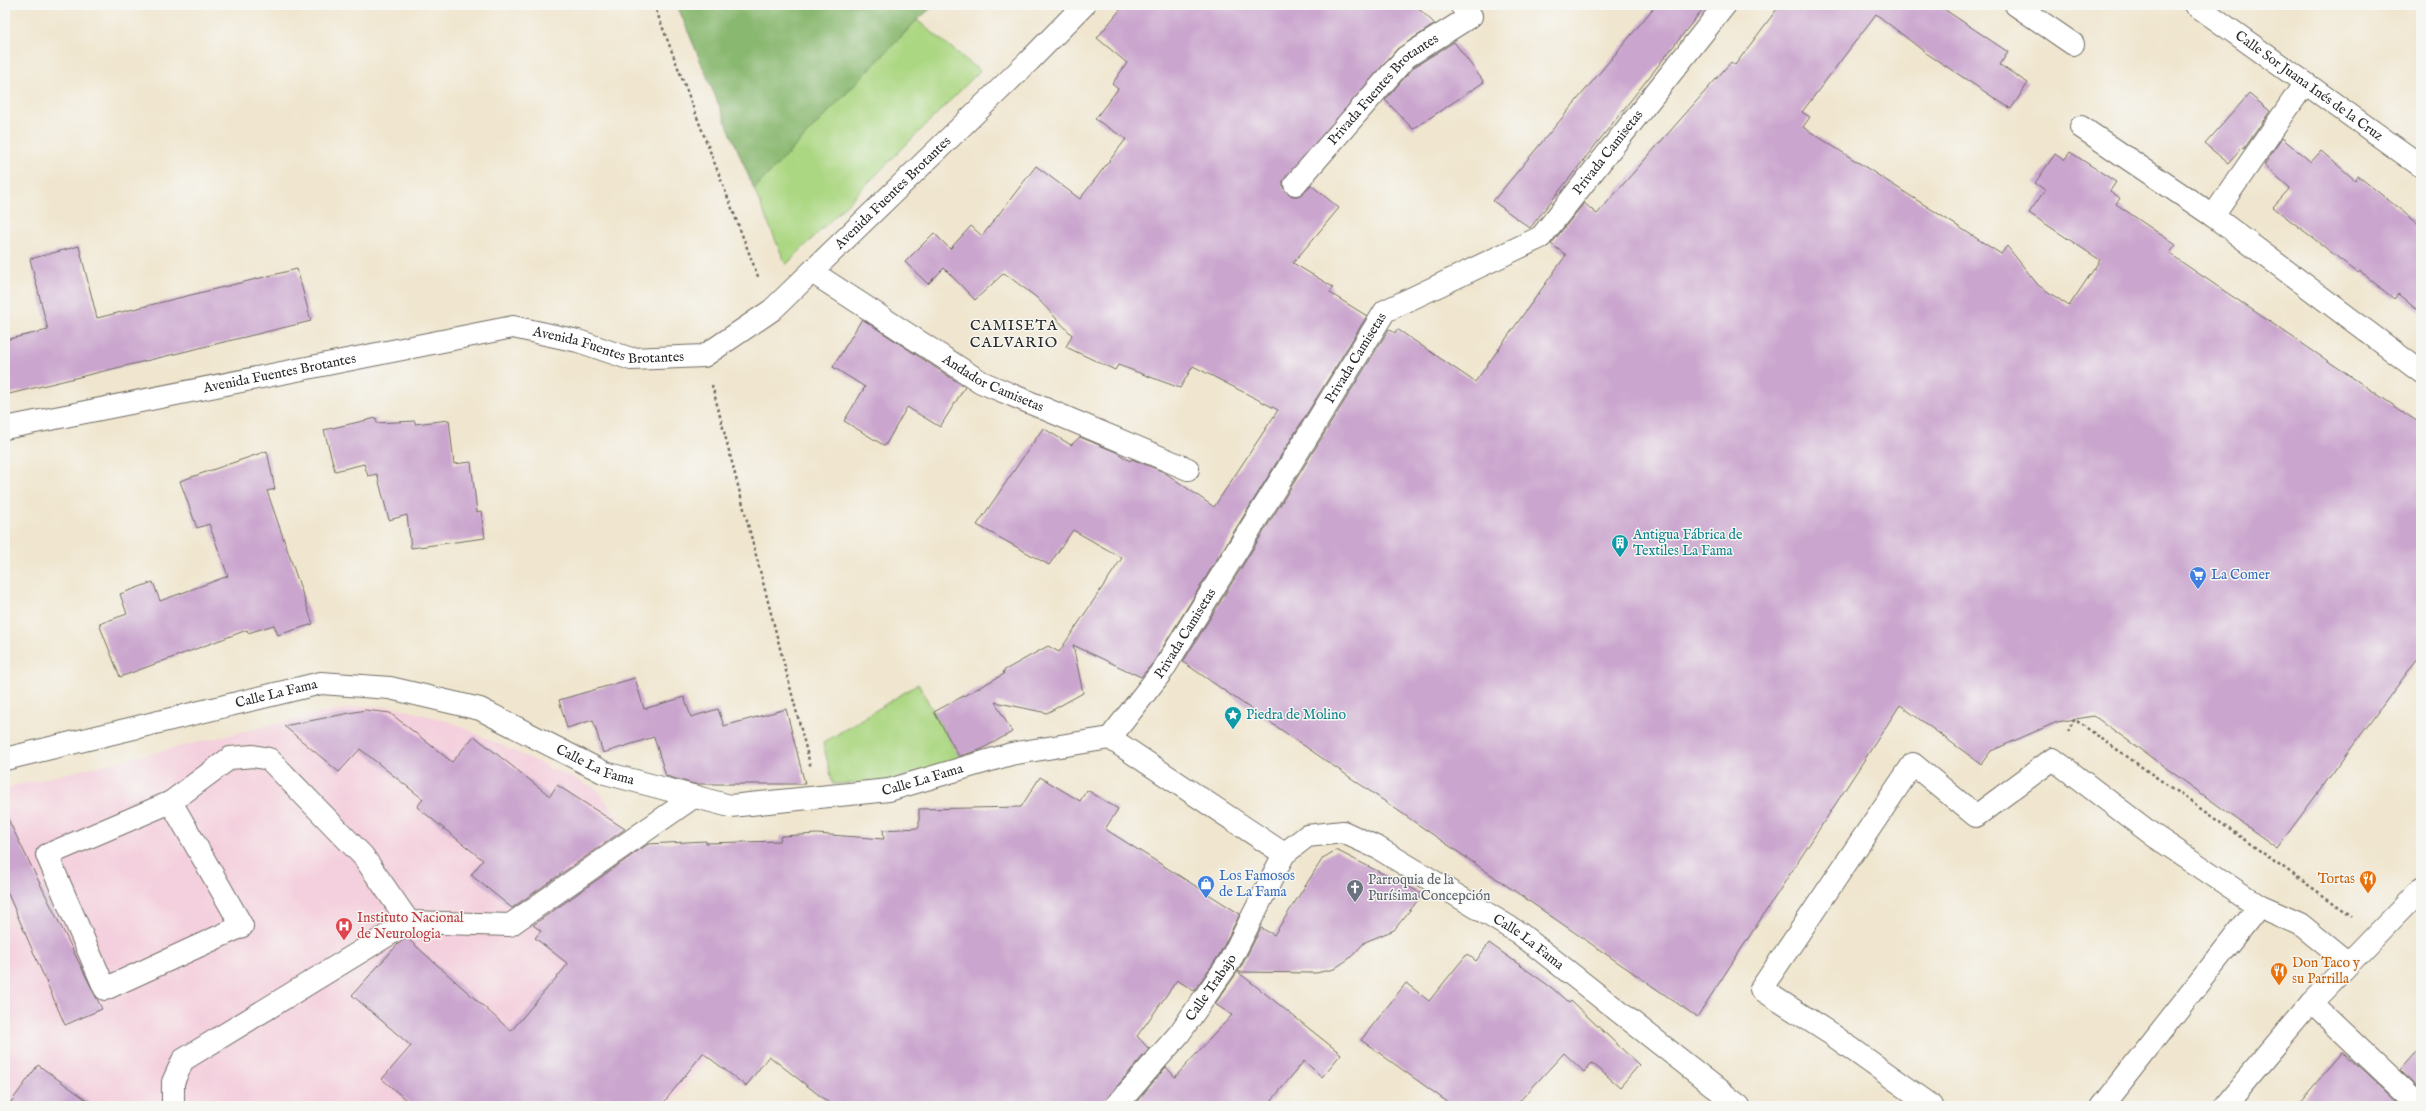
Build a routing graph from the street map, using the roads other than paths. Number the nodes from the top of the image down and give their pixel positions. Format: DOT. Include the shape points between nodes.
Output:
graph roads {
  1 [pos="1084,5"];
  2 [pos="1461,5"];
  3 [pos="1725,5"];
  4 [pos="2016,5"];
  5 [pos="2196,5"];
  6 [pos="2073,44"];
  7 [pos="2305,84"];
  8 [pos="2081,127"];
  9 [pos="2421,166"];
  10 [pos="1295,184"];
  11 [pos="2213,216"];
  12 [pos="812,272"];
  13 [pos="2421,372"];
  14 [pos="5,428"];
  15 [pos="1188,469"];
  16 [pos="1110,738"];
  17 [pos="5,759"];
  18 [pos="695,796"];
  19 [pos="171,802"];
  20 [pos="1284,854"];
  21 [pos="2421,889"];
  22 [pos="2259,906"];
  23 [pos="409,922"];
  24 [pos="2348,963"];
  25 [pos="2311,1003"];
  26 [pos="173,1106"];
  27 [pos="1116,1106"];
  28 [pos="1739,1106"];
  29 [pos="1932,1106"];
  30 [pos="2102,1106"];
  31 [pos="2224,1106"];
  32 [pos="2420,1106"];
  1 -- 12 [label="street, Avenida Fuentes Brotantes"];
  2 -- 10 [label="street, Privada Fuentes Brotantes" via="1471,16 1406,57"];
  3 -- 16 [label="street, Privada Camisetas" via="1541,236 1385,311 1163,670"];
  4 -- 6 [label="street"];
  5 -- 7 [label="street, Calle Sor Juana Inés de la Cruz"];
  7 -- 9 [label="street, Calle Sor Juana Inés de la Cruz"];
  7 -- 11 [label="street"];
  8 -- 11 [label="street"];
  11 -- 13 [label="street"];
  12 -- 14 [label="street, Avenida Fuentes Brotantes" via="772,310 704,356 631,359 578,341 513,327"];
  12 -- 15 [label="street, Andador Camisetas" via="981,382"];
  16 -- 18 [label="street, Calle La Fama" via="1011,754 889,790 730,806"];
  16 -- 20 [label="street"];
  17 -- 18 [label="street, Calle La Fama" via="321,683 390,688 480,709 605,773"];
  18 -- 23 [label="street" via="510,925"];
  19 -- 19 [label="street" via="47,854 105,989 242,926"];
  19 -- 23 [label="street" via="230,758 253,756 269,759 363,856"];
  20 -- 27 [label="street, Calle Trabajo" via="1230,960 1179,1034"];
  20 -- 28 [label="street, Calle La Fama" via="1307,836 1343,832 1378,848 1519,933"];
  21 -- 24 [label="street"];
  22 -- 24 [label="street" via="2300,924"];
  22 -- 29 [label="street" via="2153,835 2053,760 1976,816 1913,764 1761,989 1831,1034"];
  22 -- 30 [label="street"];
  23 -- 26 [label="street" via="183,1060 173,1082"];
  24 -- 25 [label="street"];
  25 -- 31 [label="street"];
  25 -- 32 [label="street"];
}
